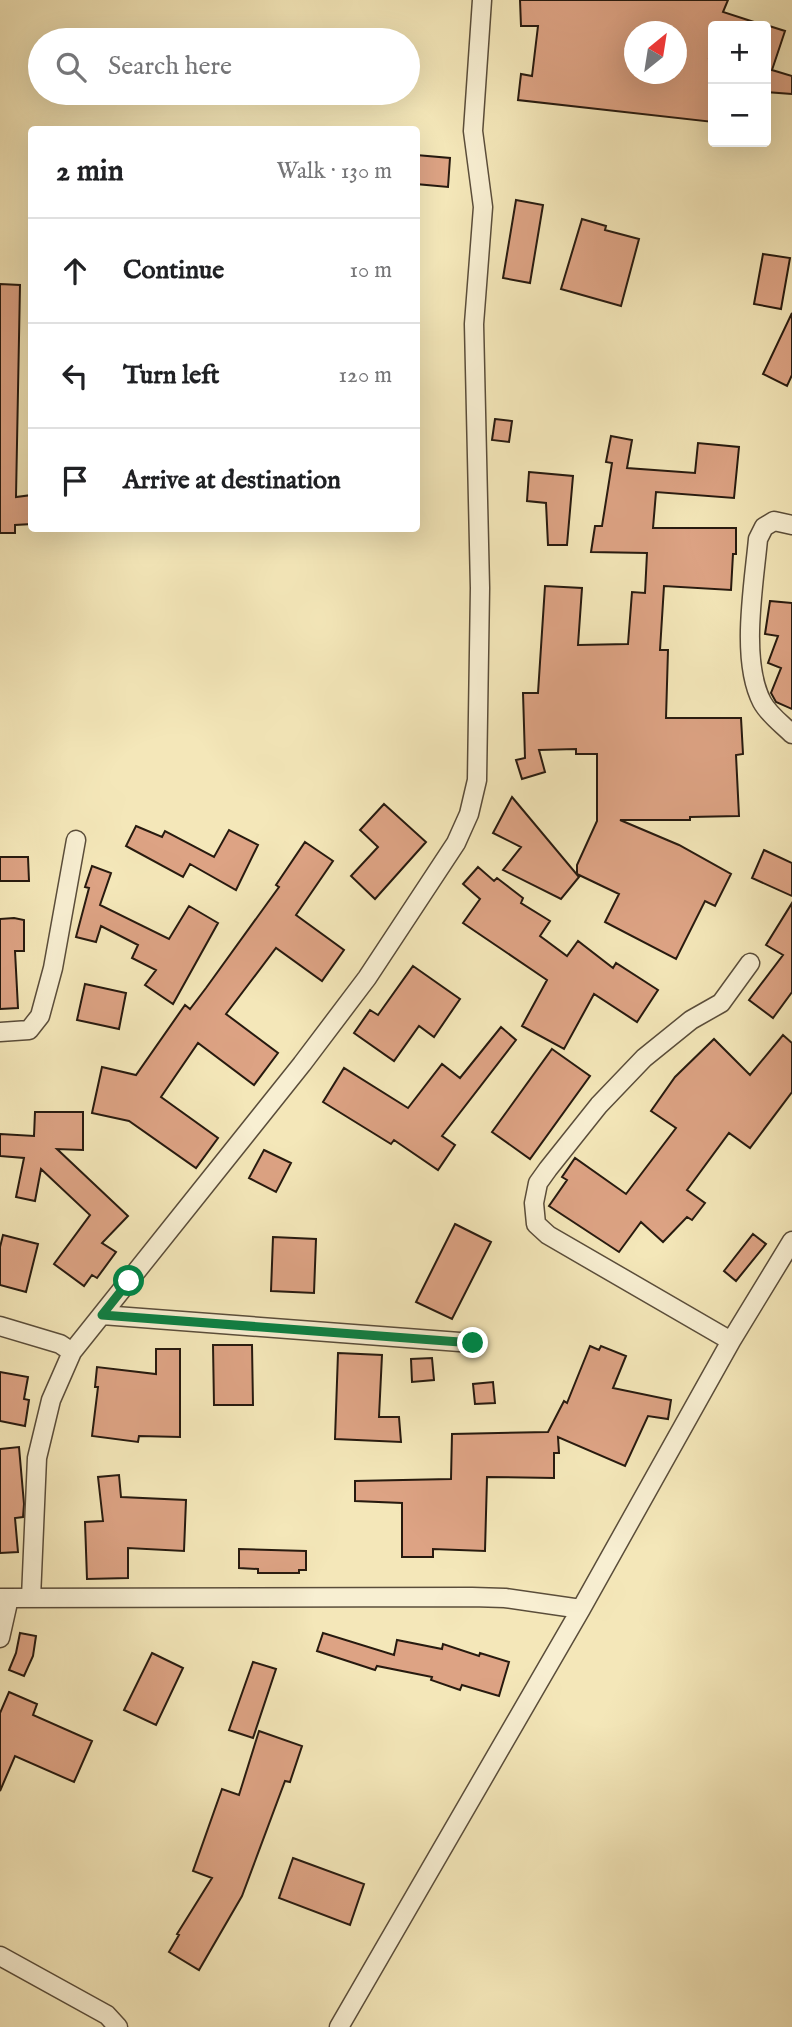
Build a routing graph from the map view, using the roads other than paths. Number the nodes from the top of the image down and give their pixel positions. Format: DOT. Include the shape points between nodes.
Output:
graph roads {
  1 [pos="482,0"];
  2 [pos="792,525"];
  3 [pos="792,734"];
  4 [pos="76,840"];
  5 [pos="750,963"];
  6 [pos="0,1032"];
  7 [pos="792,1241"];
  8 [pos="102,1315"];
  9 [pos="0,1326"];
  10 [pos="731,1341"];
  11 [pos="473,1343"];
  12 [pos="72,1352"];
  13 [pos="5,1598"];
  14 [pos="32,1598"];
  15 [pos="581,1609"];
  16 [pos="0,1638"];
  17 [pos="0,1956"];
  18 [pos="118,2027"];
  19 [pos="339,2027"];
  1 -- 8 [label="street" via="473,131 483,207 474,324 480,602 477,780 469,814 456,843 367,978"];
  2 -- 3 [label="street" via="774,521 758,539 750,619 753,669 761,700"];
  4 -- 6 [label="street" via="40,1016 29,1030"];
  5 -- 10 [label="street" via="721,1003 660,1043 599,1105 538,1183 534,1203 536,1224 548,1236"];
  7 -- 10 [label="street"];
  8 -- 11 [label="street"];
  8 -- 12 [label="street"];
  9 -- 12 [label="street"];
  10 -- 15 [label="street"];
  12 -- 14 [label="street" via="51,1400 37,1458"];
  13 -- 14 [label="street"];
  13 -- 16 [label="street"];
  14 -- 15 [label="street" via="472,1597"];
  15 -- 19 [label="street"];
  17 -- 18 [label="street" via="107,2015"];
}
